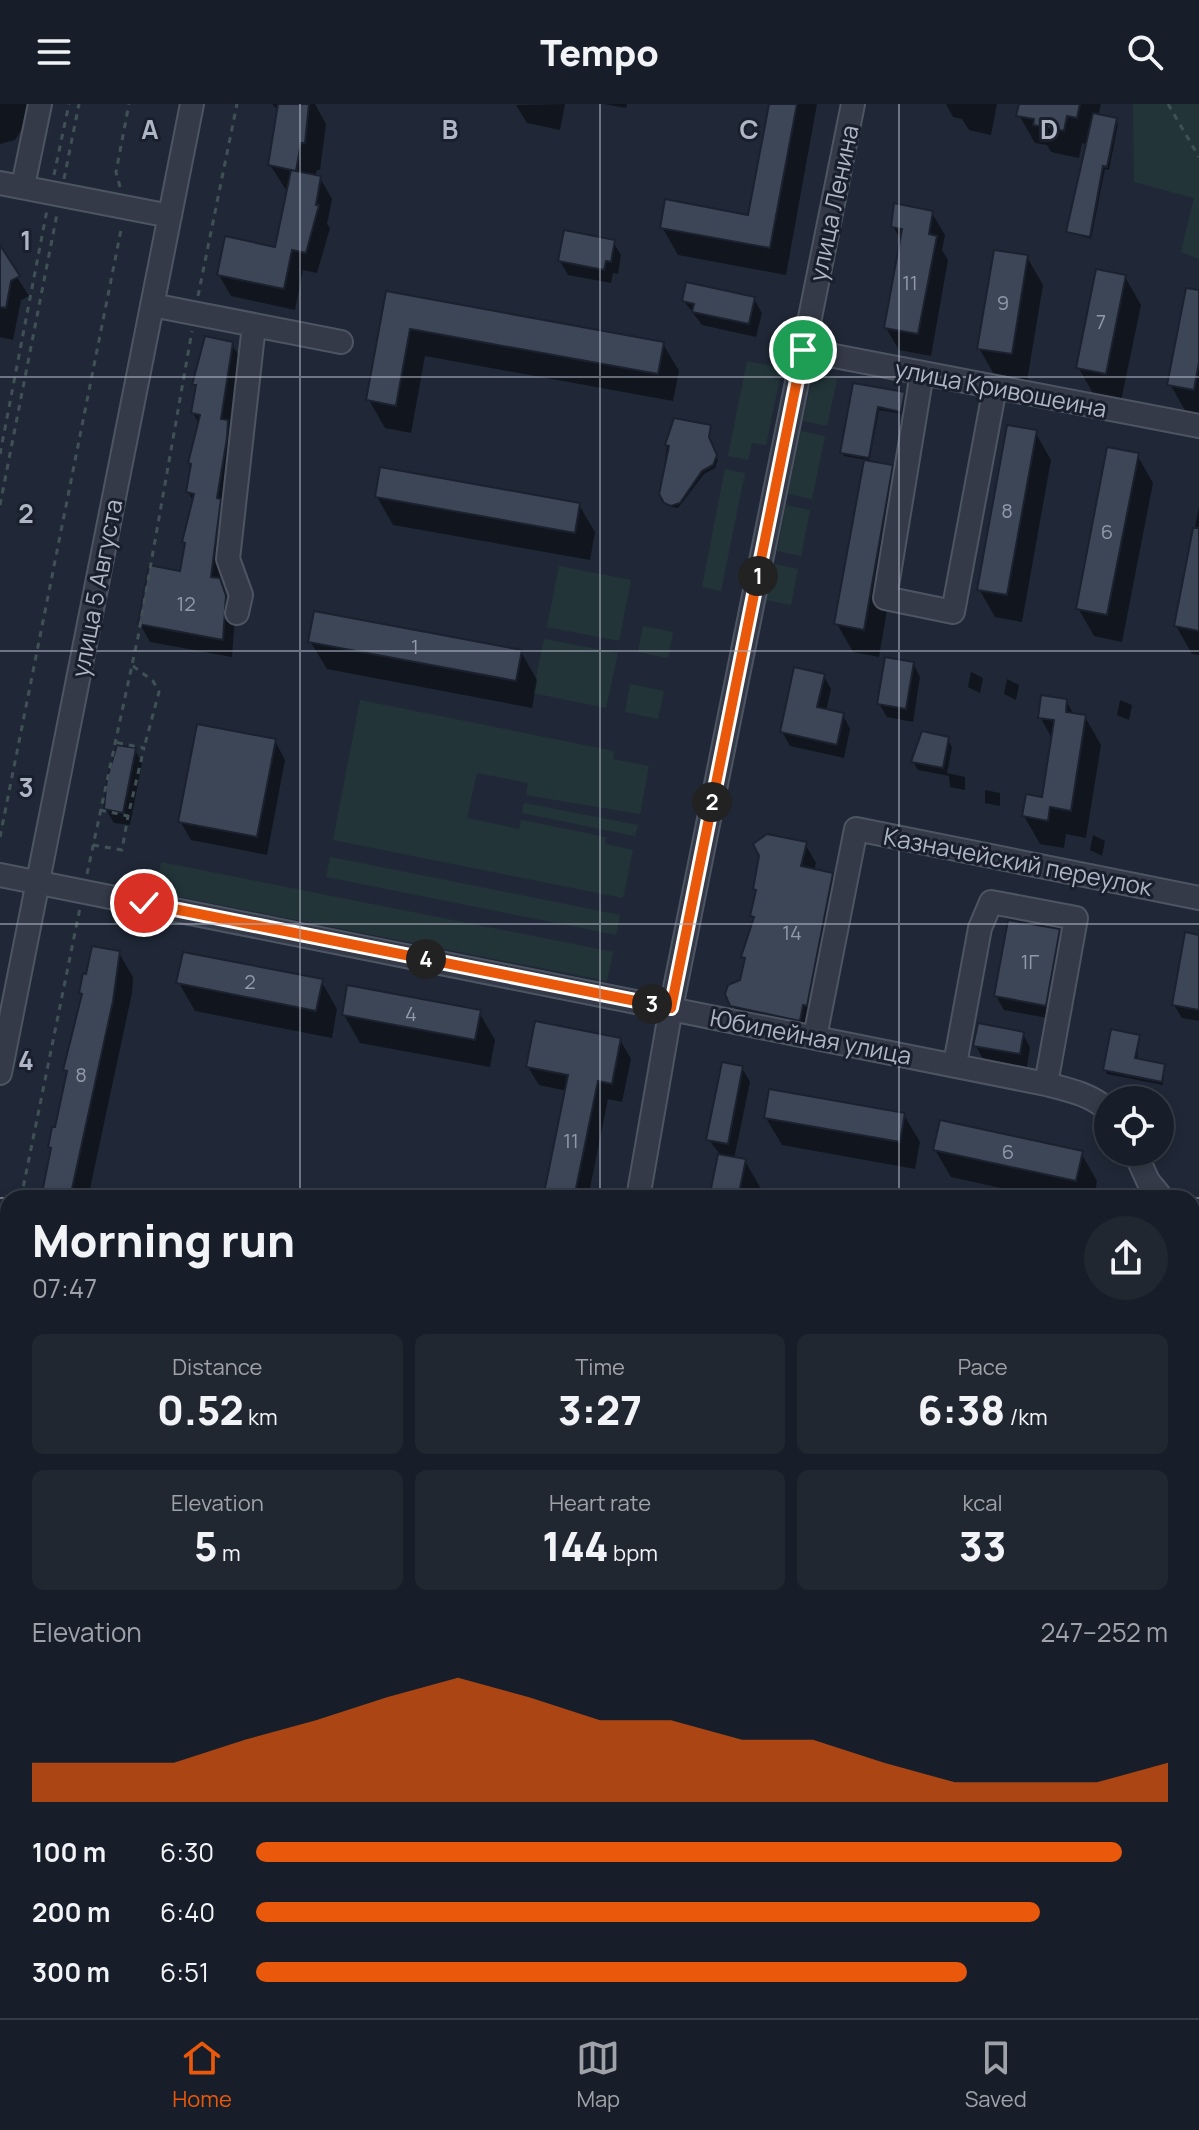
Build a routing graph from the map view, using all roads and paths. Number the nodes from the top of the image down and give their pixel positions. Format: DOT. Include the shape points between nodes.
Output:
graph roads {
  1 [pos="40,104"];
  2 [pos="69,104"];
  3 [pos="79,104"];
  4 [pos="129,104"];
  5 [pos="192,104"];
  6 [pos="237,104"];
  7 [pos="853,104"];
  8 [pos="1168,104"];
  9 [pos="1199,157"];
  10 [pos="0,183"];
  11 [pos="23,186"];
  12 [pos="56,193"];
  13 [pos="126,207"];
  14 [pos="170,216"];
  15 [pos="152,305"];
  16 [pos="195,315"];
  17 [pos="254,325"];
  18 [pos="341,342"];
  19 [pos="803,350"];
  20 [pos="922,373"];
  21 [pos="995,387"];
  22 [pos="1199,426"];
  23 [pos="0,454"];
  24 [pos="0,505"];
  25 [pos="237,613"];
  26 [pos="132,665"];
  27 [pos="113,742"];
  28 [pos="144,748"];
  29 [pos="100,810"];
  30 [pos="128,816"];
  31 [pos="0,837"];
  32 [pos="93,845"];
  33 [pos="0,875"];
  34 [pos="38,882"];
  35 [pos="84,892"];
  36 [pos="1199,898"];
  37 [pos="671,1008"];
  38 [pos="815,1037"];
  39 [pos="955,1064"];
  40 [pos="0,1073"];
  41 [pos="1046,1084"];
  42 [pos="1094,1101"];
  43 [pos="1141,1166"];
  44 [pos="23,1190"];
  45 [pos="639,1190"];
  46 [pos="1155,1190"];
  1 -- 11 [label="street"];
  2 -- 12 [label="path"];
  3 -- 12 [label="path"];
  4 -- 13 [label="path" via="116,172"];
  5 -- 14 [label="street, улица 5 Августа"];
  6 -- 16 [label="path"];
  7 -- 19 [label="street, улица Ленина"];
  8 -- 9 [label="path"];
  10 -- 11 [label="street"];
  11 -- 12 [label="street"];
  12 -- 13 [label="street"];
  12 -- 23 [label="path"];
  12 -- 24 [label="path"];
  13 -- 14 [label="street"];
  13 -- 31 [label="path"];
  14 -- 15 [label="street, улица 5 Августа"];
  15 -- 16 [label="street"];
  15 -- 34 [label="street, улица 5 Августа"];
  16 -- 17 [label="street"];
  16 -- 26 [label="path"];
  17 -- 18 [label="street"];
  17 -- 25 [label="street" via="228,559 241,595"];
  19 -- 20 [label="street, улица Кривошеина"];
  19 -- 37 [label="street, улица Ленина"];
  20 -- 21 [label="street, улица Кривошеина"];
  20 -- 21 [label="street" via="885,598 953,612"];
  21 -- 22 [label="street, улица Кривошеина"];
  26 -- 27 [label="path"];
  26 -- 28 [label="path" via="159,692"];
  27 -- 28 [label="path"];
  27 -- 29 [label="path"];
  28 -- 30 [label="path"];
  29 -- 30 [label="path"];
  29 -- 32 [label="path"];
  30 -- 32 [label="path" via="122,850"];
  32 -- 35 [label="path"];
  33 -- 34 [label="street, Юбилейная улица"];
  34 -- 35 [label="street, Юбилейная улица"];
  34 -- 40 [label="street, улица 5 Августа"];
  35 -- 37 [label="street, Юбилейная улица"];
  35 -- 44 [label="path"];
  36 -- 38 [label="street, Казначейский переулок" via="856,829"];
  37 -- 38 [label="street, Юбилейная улица"];
  37 -- 45 [label="street, улица Ленина"];
  38 -- 39 [label="street, Юбилейная улица"];
  39 -- 41 [label="street, Юбилейная улица"];
  39 -- 41 [label="street" via="980,928 991,902 1076,918"];
  41 -- 42 [label="street, Юбилейная улица"];
  43 -- 46 [label="street"];
}
